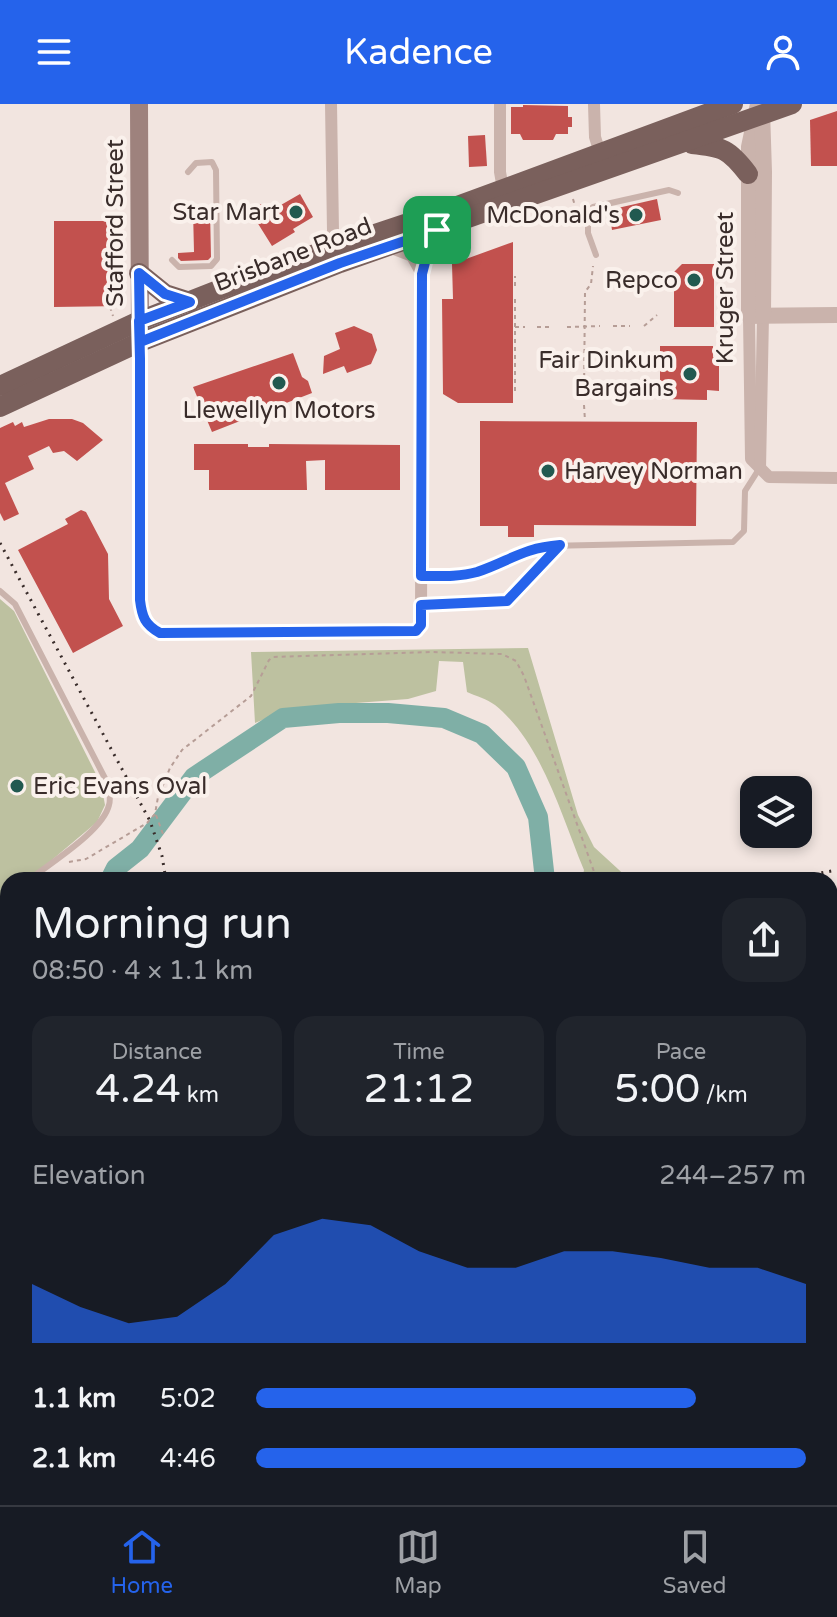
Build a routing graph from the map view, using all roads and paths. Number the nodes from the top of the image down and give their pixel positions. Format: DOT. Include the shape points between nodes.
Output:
graph roads {
  1 [pos="139,104"];
  2 [pos="331,104"];
  3 [pos="500,104"];
  4 [pos="594,104"];
  5 [pos="733,104"];
  6 [pos="792,104"];
  7 [pos="759,110"];
  8 [pos="682,143"];
  9 [pos="600,153"];
  10 [pos="188,172"];
  11 [pos="748,174"];
  12 [pos="503,189"];
  13 [pos="678,193"];
  14 [pos="437,230"];
  15 [pos="756,243"];
  16 [pos="337,246"];
  17 [pos="388,247"];
  18 [pos="596,255"];
  19 [pos="172,260"];
  20 [pos="593,266"];
  21 [pos="139,273"];
  22 [pos="422,274"];
  23 [pos="515,276"];
  24 [pos="515,286"];
  25 [pos="515,299"];
  26 [pos="190,302"];
  27 [pos="110,307"];
  28 [pos="657,315"];
  29 [pos="837,315"];
  30 [pos="756,316"];
  31 [pos="113,317"];
  32 [pos="600,326"];
  33 [pos="613,326"];
  34 [pos="630,326"];
  35 [pos="644,326"];
  36 [pos="515,327"];
  37 [pos="525,327"];
  38 [pos="537,327"];
  39 [pos="553,327"];
  40 [pos="567,327"];
  41 [pos="585,327"];
  42 [pos="140,332"];
  43 [pos="0,386"];
  44 [pos="584,393"];
  45 [pos="515,394"];
  46 [pos="584,405"];
  47 [pos="0,407"];
  48 [pos="585,421"];
  49 [pos="760,469"];
  50 [pos="837,478"];
  51 [pos="560,545"];
  52 [pos="421,576"];
  53 [pos="0,591"];
  54 [pos="421,605"];
  55 [pos="155,814"];
  56 [pos="163,834"];
  57 [pos="57,858"];
  58 [pos="39,872"];
  59 [pos="594,872"];
  1 -- 21 [label="main road, Stafford Street"];
  2 -- 16 [label="street"];
  3 -- 12 [label="street"];
  4 -- 9 [label="street"];
  5 -- 9 [label="main road, Brisbane Road"];
  6 -- 7 [label="main road, Brisbane Road"];
  7 -- 8 [label="main road, Brisbane Road"];
  7 -- 11 [label="street, Kruger Street"];
  7 -- 15 [label="street, Kruger Street"];
  8 -- 11 [label="main road" via="722,148"];
  8 -- 14 [label="main road, Brisbane Road"];
  9 -- 12 [label="main road, Brisbane Road"];
  10 -- 19 [label="lane" via="196,163 212,162 216,170 217,259 211,266 179,267"];
  11 -- 15 [label="street, Kruger Street"];
  12 -- 16 [label="main road, Brisbane Road"];
  13 -- 18 [label="lane" via="669,190 593,207 588,211 588,233"];
  14 -- 17 [label="main road, Brisbane Road"];
  14 -- 22 [label="street"];
  15 -- 30 [label="street, Kruger Street"];
  16 -- 26 [label="main road, Brisbane Road"];
  17 -- 22 [label="street" via="412,256"];
  17 -- 42 [label="main road, Brisbane Road"];
  20 -- 41 [label="path" via="585,292"];
  21 -- 26 [label="main road" via="165,294"];
  21 -- 42 [label="main road, Stafford Street"];
  22 -- 52 [label="street"];
  23 -- 24 [label="path"];
  25 -- 36 [label="path"];
  26 -- 42 [label="main road, Brisbane Road"];
  27 -- 31 [label="path"];
  28 -- 35 [label="path"];
  29 -- 30 [label="street"];
  30 -- 49 [label="street, Kruger Street"];
  32 -- 41 [label="path"];
  33 -- 34 [label="path"];
  36 -- 37 [label="path"];
  36 -- 45 [label="path"];
  38 -- 39 [label="path"];
  40 -- 41 [label="path"];
  41 -- 44 [label="path"];
  42 -- 43 [label="main road, Brisbane Road"];
  42 -- 47 [label="main road, Brisbane Road"];
  42 -- 54 [label="street" via="142,616 149,627 160,633 416,631"];
  46 -- 48 [label="path"];
  49 -- 50 [label="street" via="774,478"];
  49 -- 51 [label="lane" via="745,491 744,531 733,542"];
  51 -- 52 [label="lane" via="531,548 474,573"];
  51 -- 54 [label="lane" via="507,601"];
  52 -- 54 [label="street"];
  53 -- 57 [label="lane" via="15,604 109,786 105,816"];
  55 -- 56 [label="path"];
  55 -- 57 [label="path" via="86,859 72,863"];
  55 -- 59 [label="path" via="170,768 182,750 244,704 273,657 502,654 516,661 524,676"];
  57 -- 58 [label="lane"];
}
